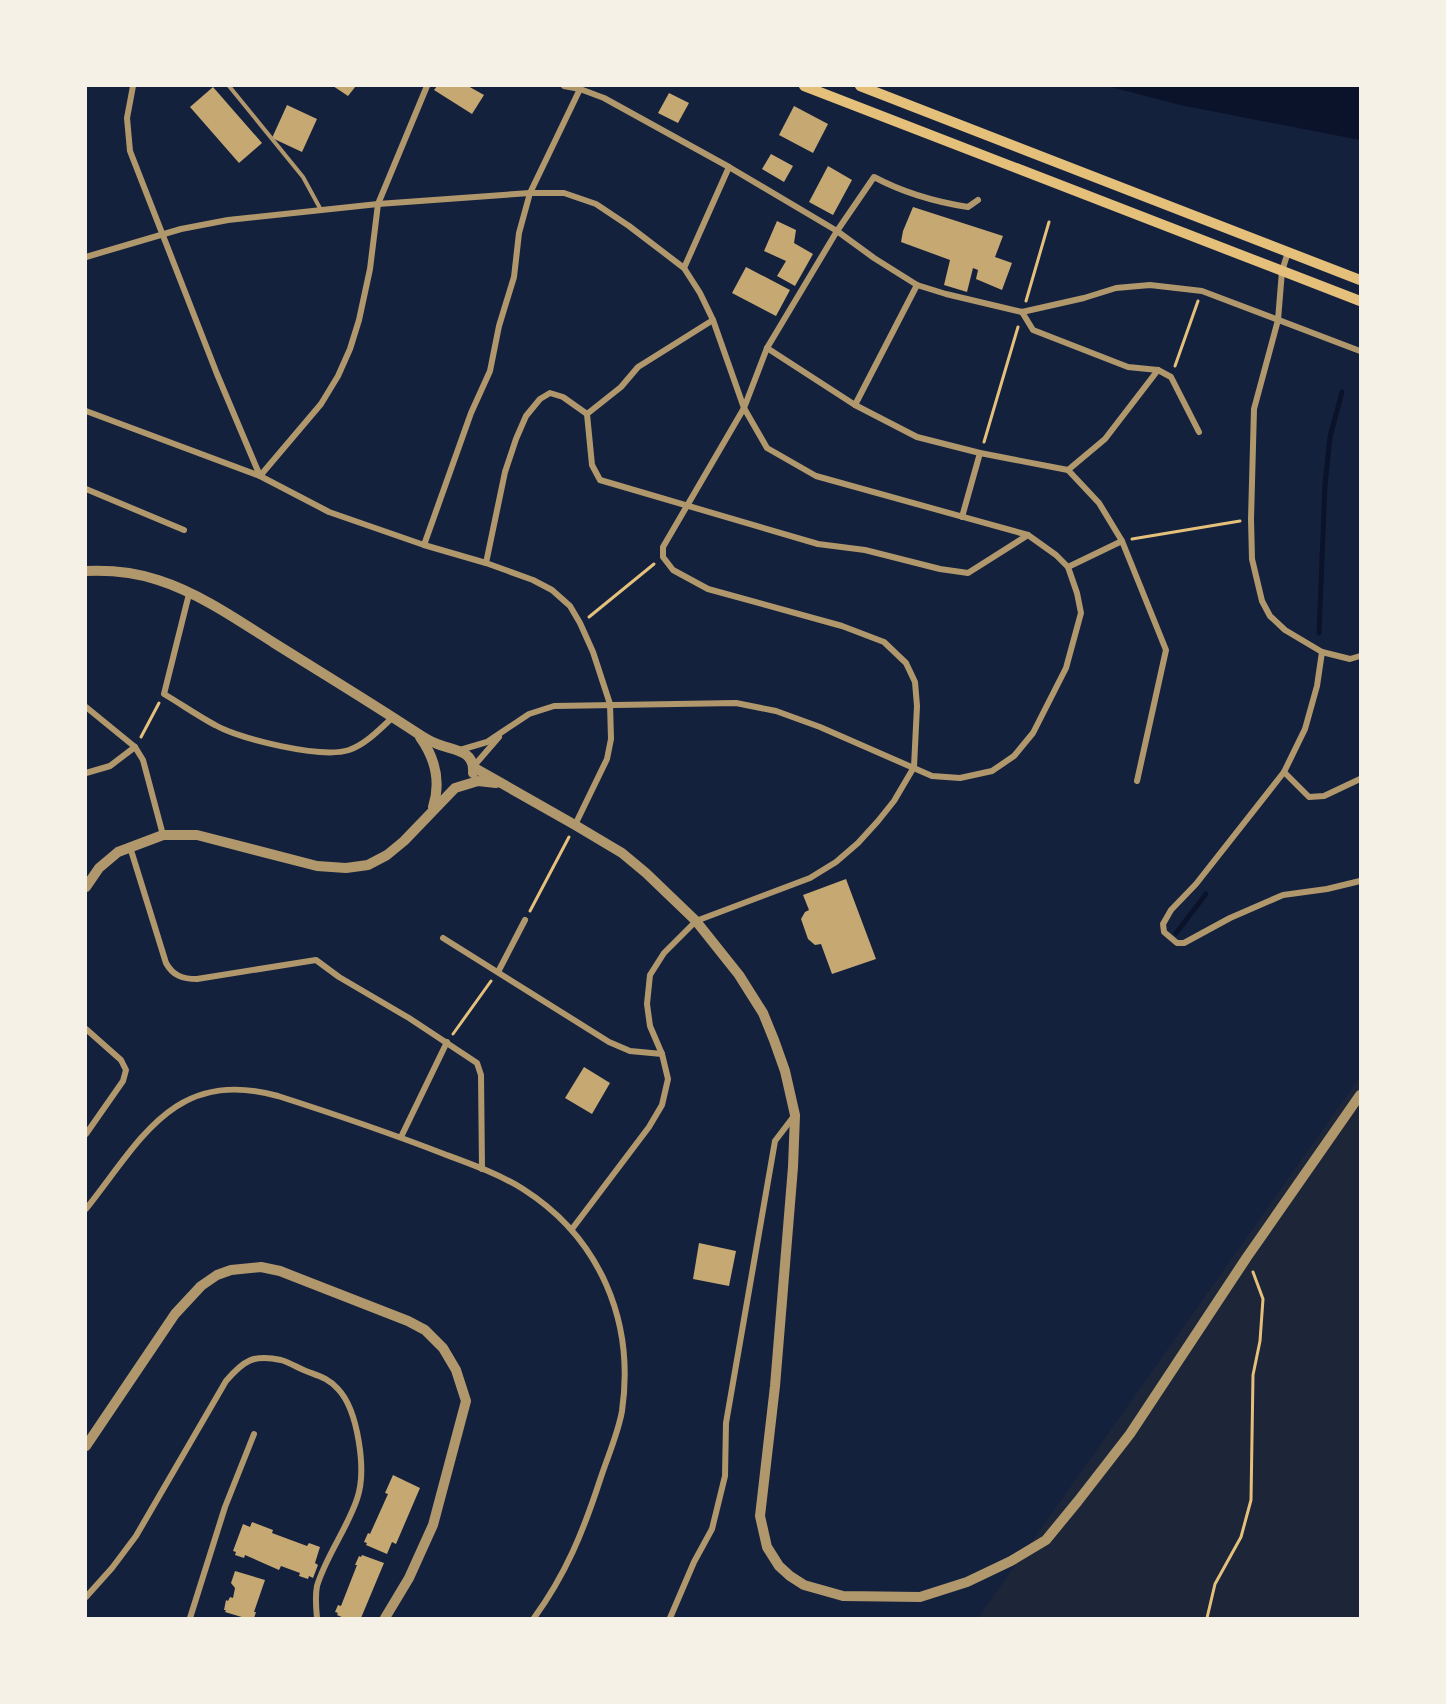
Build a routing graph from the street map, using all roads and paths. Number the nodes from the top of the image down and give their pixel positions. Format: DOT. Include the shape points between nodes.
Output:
graph roads {
  1 [pos="133,86"];
  2 [pos="229,86"];
  3 [pos="427,86"];
  4 [pos="564,86"];
  5 [pos="804,86"];
  6 [pos="860,86"];
  7 [pos="580,89"];
  8 [pos="729,167"];
  9 [pos="530,193"];
  10 [pos="978,200"];
  11 [pos="378,204"];
  12 [pos="321,210"];
  13 [pos="1049,222"];
  14 [pos="837,231"];
  15 [pos="164,234"];
  16 [pos="1288,252"];
  17 [pos="86,257"];
  18 [pos="684,268"];
  19 [pos="1282,271"];
  20 [pos="1360,280"];
  21 [pos="917,285"];
  22 [pos="1202,291"];
  23 [pos="1360,301"];
  24 [pos="1022,312"];
  25 [pos="713,320"];
  26 [pos="1278,320"];
  27 [pos="767,348"];
  28 [pos="1360,351"];
  29 [pos="1158,370"];
  30 [pos="1171,377"];
  31 [pos="855,405"];
  32 [pos="744,408"];
  33 [pos="86,411"];
  34 [pos="587,414"];
  35 [pos="1199,432"];
  36 [pos="981,453"];
  37 [pos="1068,470"];
  38 [pos="260,476"];
  39 [pos="86,489"];
  40 [pos="688,505"];
  41 [pos="962,516"];
  42 [pos="1251,519"];
  43 [pos="184,530"];
  44 [pos="1028,535"];
  45 [pos="1122,541"];
  46 [pos="424,544"];
  47 [pos="663,557"];
  48 [pos="486,562"];
  49 [pos="1068,567"];
  50 [pos="86,571"];
  51 [pos="189,594"];
  52 [pos="580,623"];
  53 [pos="1322,652"];
  54 [pos="1360,656"];
  55 [pos="164,694"];
  56 [pos="610,704"];
  57 [pos="86,707"];
  58 [pos="393,717"];
  59 [pos="505,730"];
  60 [pos="417,734"];
  61 [pos="135,747"];
  62 [pos="455,750"];
  63 [pos="473,767"];
  64 [pos="914,767"];
  65 [pos="435,770"];
  66 [pos="1284,772"];
  67 [pos="86,773"];
  68 [pos="1360,779"];
  69 [pos="1137,781"];
  70 [pos="466,783"];
  71 [pos="510,787"];
  72 [pos="455,788"];
  73 [pos="428,815"];
  74 [pos="575,825"];
  75 [pos="163,836"];
  76 [pos="130,846"];
  77 [pos="1360,881"];
  78 [pos="86,887"];
  79 [pos="525,920"];
  80 [pos="696,921"];
  81 [pos="443,938"];
  82 [pos="498,972"];
  83 [pos="86,1029"];
  84 [pos="447,1042"];
  85 [pos="663,1054"];
  86 [pos="1360,1095"];
  87 [pos="795,1115"];
  88 [pos="86,1134"];
  89 [pos="401,1137"];
  90 [pos="482,1169"];
  91 [pos="86,1209"];
  92 [pos="572,1229"];
  93 [pos="1247,1257"];
  94 [pos="254,1434"];
  95 [pos="86,1446"];
  96 [pos="86,1597"];
  97 [pos="190,1618"];
  98 [pos="317,1618"];
  99 [pos="385,1618"];
  100 [pos="534,1618"];
  101 [pos="670,1618"];
  102 [pos="1207,1618"];
  1 -- 15 [label="street" via="127,118 130,151"];
  2 -- 12 [label="lane" via="303,177"];
  3 -- 11 [label="street"];
  4 -- 7 [label="street"];
  5 -- 19 [label="main road"];
  6 -- 16 [label="main road"];
  7 -- 8 [label="street" via="604,98"];
  7 -- 9 [label="street"];
  8 -- 14 [label="street"];
  8 -- 18 [label="street"];
  9 -- 11 [label="street"];
  9 -- 18 [label="street" via="564,193 596,204"];
  9 -- 46 [label="street" via="490,371"];
  10 -- 14 [label="street" via="968,207 955,205 874,177"];
  11 -- 12 [label="street"];
  11 -- 38 [label="street" via="370,269 350,349 321,404"];
  12 -- 15 [label="street" via="228,220"];
  13 -- 24 [label="path"];
  14 -- 21 [label="street"];
  14 -- 27 [label="street"];
  15 -- 17 [label="street"];
  15 -- 38 [label="street"];
  16 -- 19 [label="street"];
  16 -- 20 [label="main road"];
  18 -- 25 [label="street"];
  19 -- 23 [label="main road"];
  19 -- 26 [label="street"];
  21 -- 24 [label="street"];
  21 -- 31 [label="street"];
  22 -- 24 [label="street" via="1150,285 1116,288"];
  22 -- 26 [label="street"];
  22 -- 30 [label="path"];
  24 -- 29 [label="street" via="1033,330 1128,367"];
  24 -- 36 [label="path"];
  25 -- 32 [label="street"];
  25 -- 34 [label="street" via="638,367 621,387"];
  26 -- 28 [label="street"];
  26 -- 42 [label="street" via="1254,409"];
  27 -- 31 [label="street"];
  27 -- 32 [label="street"];
  29 -- 30 [label="street"];
  29 -- 37 [label="street" via="1105,439"];
  30 -- 35 [label="street"];
  31 -- 36 [label="street" via="917,437"];
  32 -- 40 [label="street"];
  32 -- 41 [label="street" via="767,448 816,476"];
  33 -- 38 [label="street"];
  34 -- 40 [label="street" via="592,465 600,480"];
  34 -- 48 [label="street" via="563,397 549,393 526,416 504,472"];
  36 -- 37 [label="street"];
  36 -- 41 [label="street"];
  37 -- 45 [label="street" via="1099,503"];
  38 -- 46 [label="street" via="329,512"];
  39 -- 43 [label="street"];
  40 -- 44 [label="street" via="818,544 865,550 968,573"];
  40 -- 47 [label="street" via="663,547"];
  41 -- 44 [label="street"];
  42 -- 45 [label="path"];
  42 -- 53 [label="street" via="1252,560 1262,601 1270,616"];
  44 -- 49 [label="street"];
  45 -- 49 [label="street"];
  45 -- 69 [label="street" via="1166,650"];
  46 -- 48 [label="street"];
  47 -- 52 [label="path"];
  47 -- 64 [label="street" via="673,570 708,589 842,626 884,642 906,663 915,682"];
  48 -- 52 [label="street" via="552,590 570,606"];
  49 -- 64 [label="street" via="1081,614 1066,668 1033,733 1014,756 992,771 942,778"];
  50 -- 51 [label="street" via="134,574"];
  51 -- 55 [label="street"];
  51 -- 58 [label="street" via="228,614"];
  52 -- 56 [label="street"];
  53 -- 54 [label="street" via="1350,658"];
  53 -- 66 [label="street" via="1305,729"];
  55 -- 58 [label="street" via="217,727 263,742 325,752 348,750"];
  55 -- 61 [label="path"];
  56 -- 59 [label="street" via="554,706 529,714"];
  56 -- 64 [label="street" via="736,703 776,711"];
  56 -- 74 [label="street" via="607,759"];
  57 -- 61 [label="street"];
  58 -- 60 [label="street"];
  59 -- 62 [label="street" via="487,742"];
  59 -- 63 [label="street"];
  60 -- 62 [label="street"];
  60 -- 65 [label="street" via="426,745"];
  61 -- 67 [label="street" via="110,766"];
  61 -- 75 [label="street" via="144,760"];
  62 -- 63 [label="street" via="468,756"];
  62 -- 65 [label="street" via="440,755"];
  63 -- 70 [label="street"];
  63 -- 71 [label="street"];
  64 -- 80 [label="street" via="878,821 836,862 810,878"];
  65 -- 72 [label="street" via="443,784"];
  65 -- 73 [label="street" via="437,787"];
  66 -- 68 [label="street" via="1309,797 1324,796"];
  66 -- 77 [label="street" via="1171,910 1163,924 1164,932 1177,943 1184,942 1284,895"];
  70 -- 71 [label="street" via="491,782"];
  70 -- 72 [label="street"];
  71 -- 74 [label="street"];
  72 -- 73 [label="street"];
  73 -- 75 [label="street" via="387,855 346,868 317,866 196,835"];
  74 -- 79 [label="path"];
  74 -- 80 [label="street" via="630,860"];
  75 -- 76 [label="street"];
  76 -- 78 [label="street" via="99,868"];
  76 -- 84 [label="street" via="171,971 184,979 197,979 316,960"];
  79 -- 82 [label="street"];
  80 -- 85 [label="street" via="664,953 650,975 650,1026"];
  80 -- 87 [label="street" via="763,1013 785,1071"];
  81 -- 82 [label="street"];
  82 -- 84 [label="path"];
  82 -- 85 [label="street" via="609,1042 630,1051"];
  83 -- 88 [label="street" via="121,1059 126,1070 123,1082"];
  84 -- 89 [label="street"];
  84 -- 90 [label="street" via="477,1063 482,1075"];
  85 -- 92 [label="street" via="668,1079 662,1105 650,1127"];
  86 -- 93 [label="street"];
  87 -- 93 [label="street" via="791,1214 760,1516 767,1547 779,1566 804,1585 843,1596 920,1597 967,1582 1046,1540 1130,1434"];
  87 -- 101 [label="street" via="775,1142 726,1423 725,1476 712,1529"];
  89 -- 90 [label="street"];
  89 -- 91 [label="street" via="257,1090 197,1095 176,1106 143,1134"];
  90 -- 92 [label="street" via="522,1188"];
  92 -- 100 [label="street" via="600,1270 618,1319 623,1343 621,1413 580,1538 555,1589"];
  93 -- 102 [label="path" via="1263,1299 1253,1375 1251,1500 1241,1537 1215,1584"];
  94 -- 97 [label="street" via="225,1507"];
  95 -- 99 [label="street" via="188,1297 217,1275 231,1270 261,1267 280,1271 425,1330 450,1358 466,1401 433,1525"];
  96 -- 98 [label="street" via="136,1536 226,1381 242,1364 267,1357 290,1362 332,1383 351,1411 356,1428 361,1473 358,1497 317,1587"];
}
